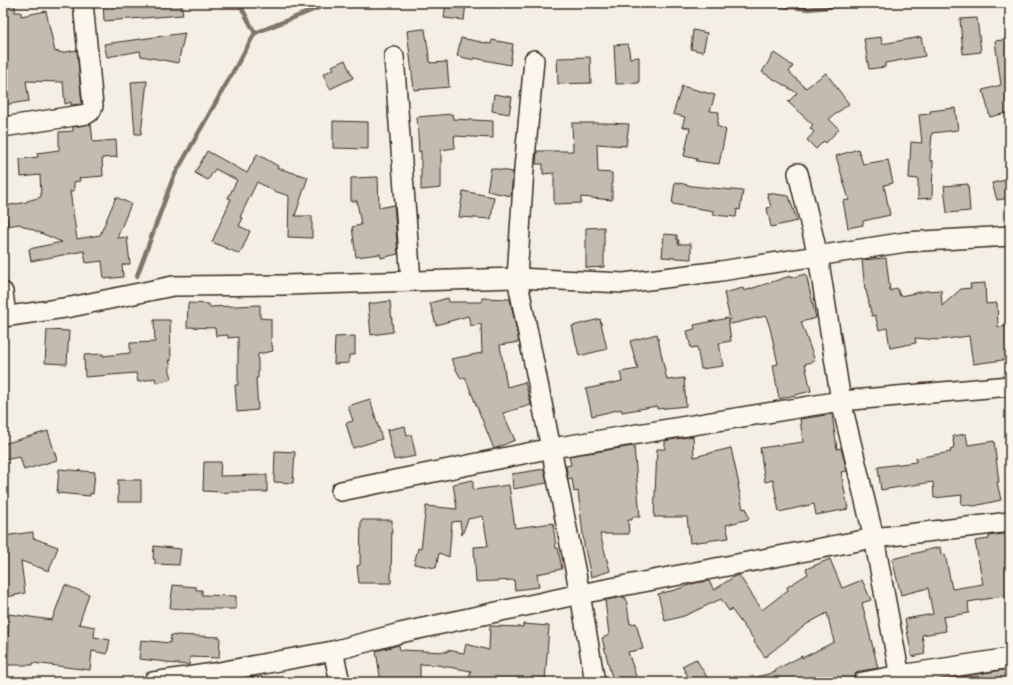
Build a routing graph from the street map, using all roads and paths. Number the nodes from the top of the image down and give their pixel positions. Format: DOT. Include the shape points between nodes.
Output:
graph roads {
  1 [pos="82,3"];
  2 [pos="394,58"];
  3 [pos="534,60"];
  4 [pos="3,127"];
  5 [pos="798,173"];
  6 [pos="1010,236"];
  7 [pos="818,256"];
  8 [pos="517,278"];
  9 [pos="411,281"];
  10 [pos="3,292"];
  11 [pos="5,316"];
  12 [pos="1010,386"];
  13 [pos="841,401"];
  14 [pos="552,448"];
  15 [pos="341,491"];
  16 [pos="1010,522"];
  17 [pos="874,538"];
  18 [pos="580,594"];
  19 [pos="333,651"];
  20 [pos="1010,658"];
  21 [pos="214,678"];
  22 [pos="900,679"];
  23 [pos="153,682"];
  24 [pos="340,682"];
  25 [pos="594,682"];
  26 [pos="863,682"];
  1 -- 4 [label="street" via="93,106 91,111 87,114"];
  2 -- 9 [label="street"];
  3 -- 8 [label="street"];
  5 -- 7 [label="street"];
  6 -- 7 [label="street" via="906,242"];
  7 -- 8 [label="street" via="624,283"];
  7 -- 13 [label="street"];
  8 -- 9 [label="street"];
  8 -- 14 [label="street"];
  9 -- 11 [label="street" via="173,286 71,307"];
  10 -- 11 [label="street"];
  12 -- 13 [label="street"];
  13 -- 14 [label="street"];
  13 -- 17 [label="street"];
  14 -- 15 [label="street"];
  14 -- 18 [label="street"];
  16 -- 17 [label="street"];
  17 -- 18 [label="street"];
  17 -- 22 [label="street"];
  18 -- 19 [label="street" via="400,632"];
  18 -- 25 [label="street"];
  19 -- 21 [label="street"];
  19 -- 24 [label="street"];
  20 -- 22 [label="street"];
  21 -- 23 [label="street"];
  22 -- 26 [label="street"];
}
